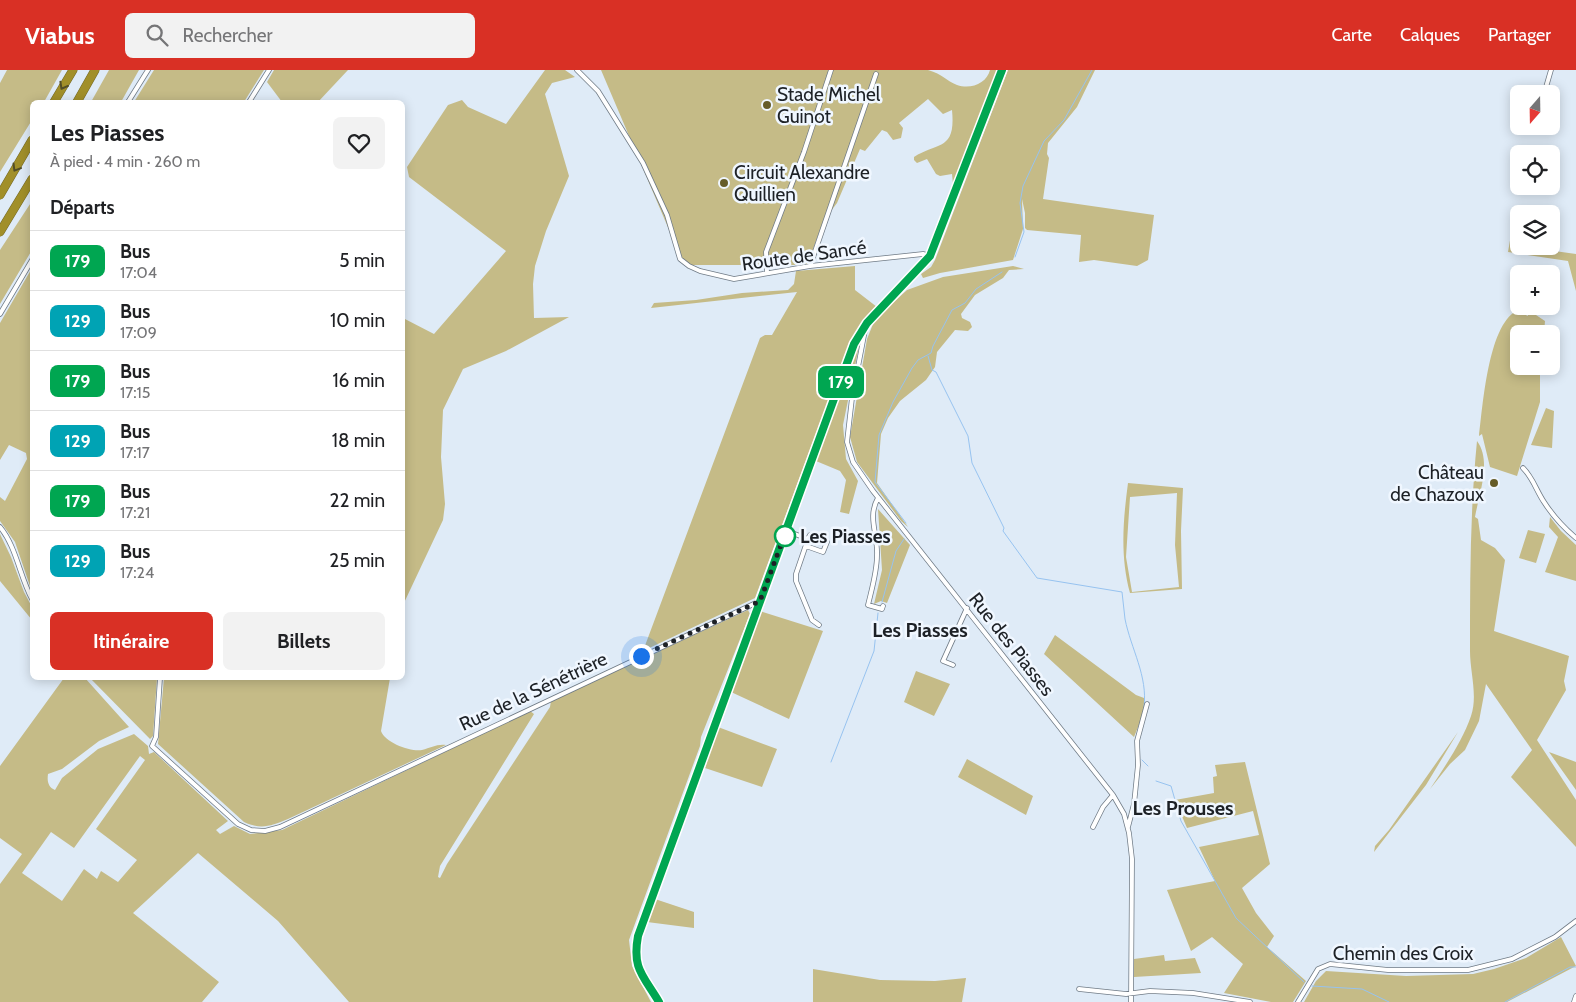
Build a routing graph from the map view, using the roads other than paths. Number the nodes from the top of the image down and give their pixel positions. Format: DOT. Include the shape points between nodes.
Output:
graph roads {
  1 [pos="73,70"];
  2 [pos="95,70"];
  3 [pos="148,70"];
  4 [pos="269,70"];
  5 [pos="577,70"];
  6 [pos="831,70"];
  7 [pos="1002,70"];
  8 [pos="1551,70"];
  9 [pos="876,74"];
  10 [pos="1547,85"];
  11 [pos="55,100"];
  12 [pos="78,100"];
  13 [pos="129,100"];
  14 [pos="251,100"];
  15 [pos="30,143"];
  16 [pos="30,182"];
  17 [pos="0,195"];
  18 [pos="0,232"];
  19 [pos="930,256"];
  20 [pos="30,263"];
  21 [pos="810,266"];
  22 [pos="767,273"];
  23 [pos="0,314"];
  24 [pos="867,323"];
  25 [pos="1523,468"];
  26 [pos="878,498"];
  27 [pos="0,527"];
  28 [pos="786,531"];
  29 [pos="1576,538"];
  30 [pos="808,539"];
  31 [pos="806,546"];
  32 [pos="30,595"];
  33 [pos="760,601"];
  34 [pos="884,606"];
  35 [pos="967,608"];
  36 [pos="819,625"];
  37 [pos="953,665"];
  38 [pos="160,680"];
  39 [pos="1147,704"];
  40 [pos="1113,795"];
  41 [pos="1093,827"];
  42 [pos="1128,827"];
  43 [pos="1576,922"];
  44 [pos="1079,989"];
  45 [pos="1131,993"];
  46 [pos="1576,996"];
  47 [pos="659,1002"];
  48 [pos="1131,1002"];
  49 [pos="1250,1002"];
  50 [pos="1298,1002"];
  51 [pos="1574,1002"];
  1 -- 11 [label="highway, one-way"];
  2 -- 12 [label="highway"];
  3 -- 13 [label="street"];
  4 -- 14 [label="street"];
  5 -- 22 [label="street, Route de Sancé" via="598,91 643,163 667,215 680,259 700,272 726,278"];
  6 -- 22 [label="street" via="766,252"];
  7 -- 19 [label="street"];
  8 -- 10 [label="street"];
  9 -- 21 [label="street"];
  15 -- 17 [label="highway, one-way"];
  16 -- 18 [label="highway"];
  19 -- 21 [label="street, Route de Sancé" via="923,254"];
  19 -- 24 [label="street"];
  20 -- 23 [label="street"];
  21 -- 22 [label="street, Route de Sancé"];
  24 -- 26 [label="street, Rue des Piasses" via="847,442 853,462"];
  24 -- 28 [label="street" via="854,344"];
  25 -- 29 [label="street" via="1555,517"];
  26 -- 34 [label="street" via="873,506 872,524 878,552 868,605"];
  26 -- 35 [label="street, Rue des Piasses"];
  27 -- 32 [label="street" via="10,542"];
  28 -- 30 [label="street"];
  28 -- 33 [label="street"];
  30 -- 31 [label="street"];
  30 -- 31 [label="street" via="810,535 827,542 823,552"];
  31 -- 36 [label="street" via="796,581 812,620"];
  33 -- 38 [label="street, Rue de la Sénétrière" via="280,827 265,831 251,830 234,821 152,746 156,737"];
  33 -- 47 [label="street" via="638,936 636,963"];
  35 -- 37 [label="street" via="943,661"];
  35 -- 40 [label="street, Rue des Piasses"];
  39 -- 42 [label="street" via="1138,741 1135,794"];
  40 -- 41 [label="street"];
  40 -- 42 [label="street, Rue des Piasses"];
  42 -- 45 [label="street, Rue des Piasses" via="1132,859"];
  43 -- 50 [label="street, Chemin des Croix" via="1519,956 1468,970 1388,970 1330,964 1318,969"];
  44 -- 45 [label="street"];
  45 -- 48 [label="street, Rue des Piasses"];
  45 -- 49 [label="street" via="1193,993"];
  46 -- 51 [label="street"];
}
